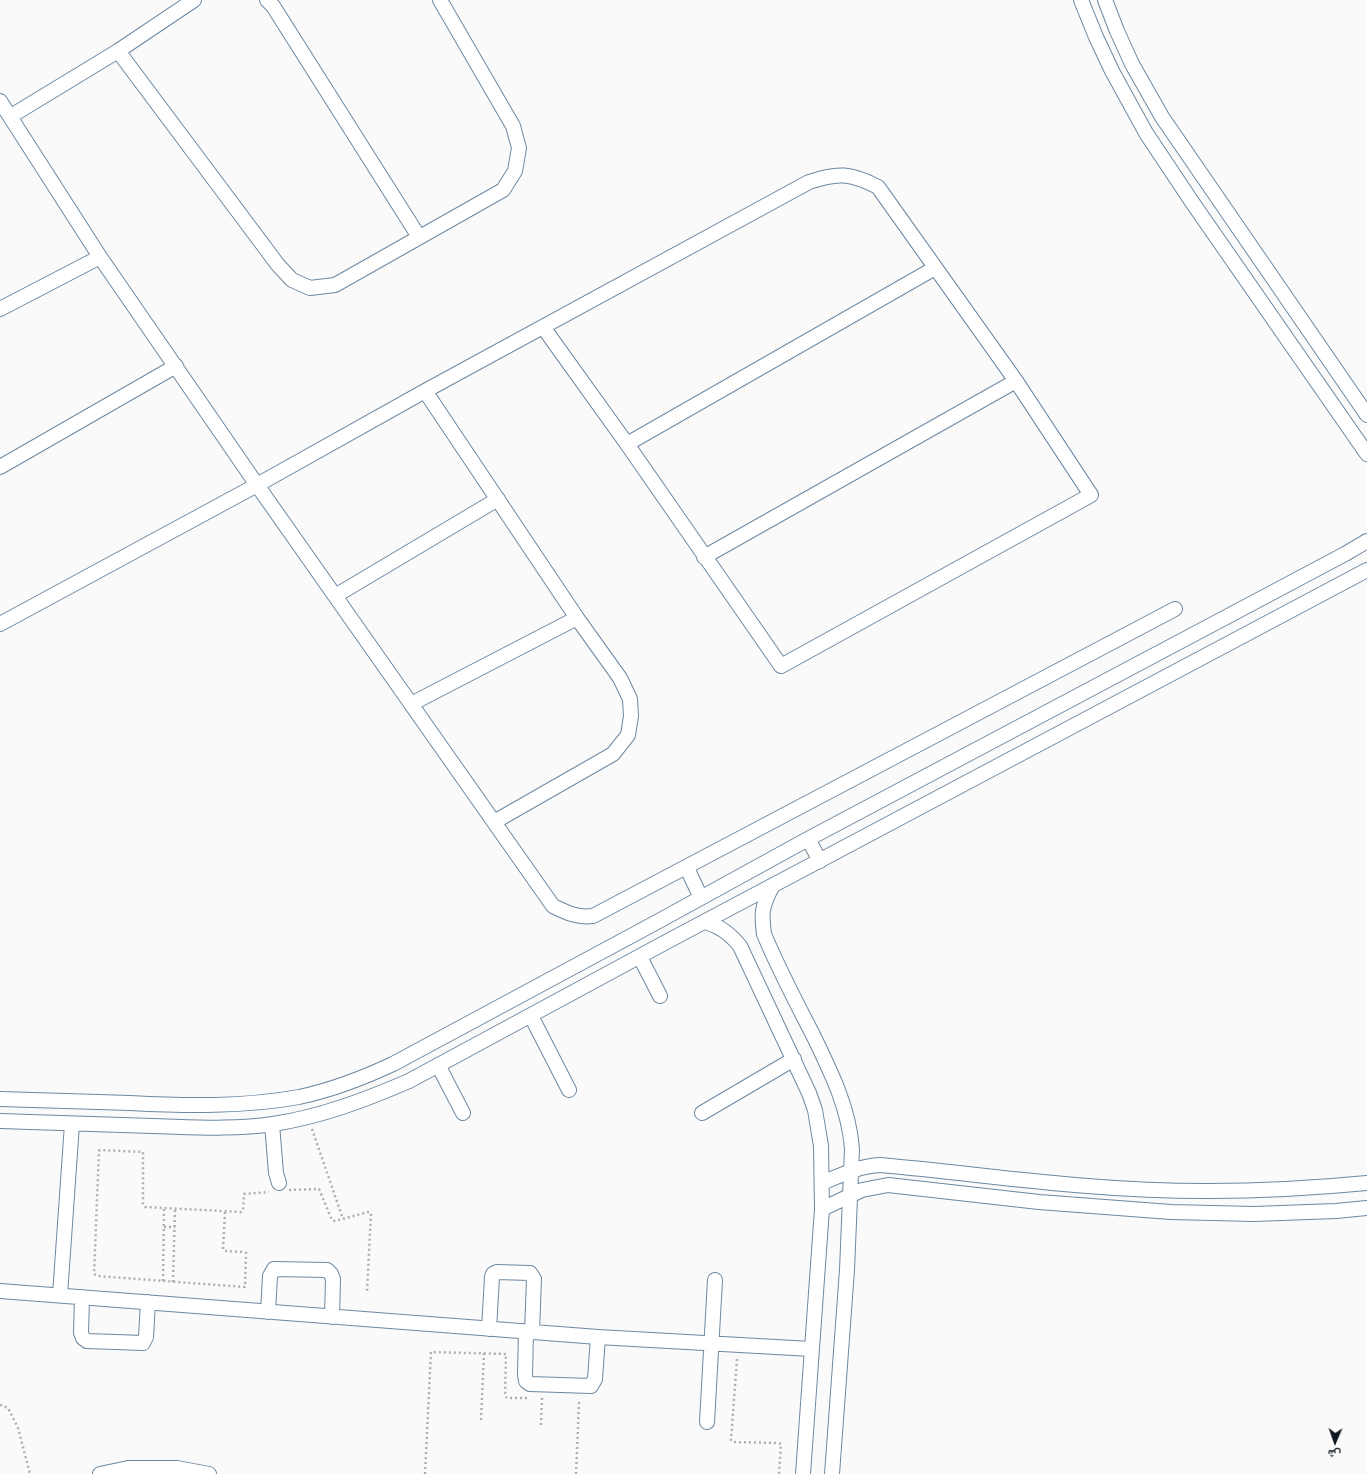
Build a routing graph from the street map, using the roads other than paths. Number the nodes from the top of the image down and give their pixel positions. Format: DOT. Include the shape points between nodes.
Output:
graph roads {
  1 [pos="194,0"];
  2 [pos="267,0"];
  3 [pos="1082,0"];
  4 [pos="1105,0"];
  5 [pos="443,1"];
  6 [pos="118,51"];
  7 [pos="0,101"];
  8 [pos="11,116"];
  9 [pos="419,237"];
  10 [pos="100,257"];
  11 [pos="935,268"];
  12 [pos="0,309"];
  13 [pos="543,327"];
  14 [pos="176,366"];
  15 [pos="1016,381"];
  16 [pos="425,391"];
  17 [pos="1367,415"];
  18 [pos="627,444"];
  19 [pos="1367,454"];
  20 [pos="0,467"];
  21 [pos="257,485"];
  22 [pos="498,499"];
  23 [pos="1367,541"];
  24 [pos="704,557"];
  25 [pos="1367,570"];
  26 [pos="335,596"];
  27 [pos="1175,609"];
  28 [pos="577,618"];
  29 [pos="0,624"];
  30 [pos="411,704"];
  31 [pos="494,822"];
  32 [pos="808,839"];
  33 [pos="820,861"];
  34 [pos="686,868"];
  35 [pos="772,887"];
  36 [pos="701,898"];
  37 [pos="657,922"];
  38 [pos="706,922"];
  39 [pos="668,941"];
  40 [pos="640,957"];
  41 [pos="660,996"];
  42 [pos="530,1016"];
  43 [pos="794,1059"];
  44 [pos="438,1065"];
  45 [pos="569,1090"];
  46 [pos="0,1098"];
  47 [pos="154,1104"];
  48 [pos="462,1113"];
  49 [pos="702,1113"];
  50 [pos="0,1121"];
  51 [pos="72,1124"];
  52 [pos="272,1124"];
  53 [pos="152,1126"];
  54 [pos="851,1171"];
  55 [pos="822,1183"];
  56 [pos="1367,1183"];
  57 [pos="279,1188"];
  58 [pos="850,1195"];
  59 [pos="1367,1208"];
  60 [pos="822,1209"];
  61 [pos="715,1280"];
  62 [pos="0,1290"];
  63 [pos="60,1295"];
  64 [pos="82,1297"];
  65 [pos="148,1302"];
  66 [pos="268,1312"];
  67 [pos="332,1317"];
  68 [pos="489,1329"];
  69 [pos="529,1332"];
  70 [pos="598,1337"];
  71 [pos="712,1344"];
  72 [pos="811,1349"];
  73 [pos="708,1422"];
  74 [pos="100,1474"];
  75 [pos="209,1474"];
  76 [pos="804,1474"];
  77 [pos="832,1474"];
  1 -- 6 [label="street"];
  2 -- 9 [label="street"];
  3 -- 19 [label="street" via="1112,71 1146,133"];
  4 -- 17 [label="street" via="1132,64 1162,117"];
  5 -- 9 [label="street" via="513,126 519,148 516,171 503,190"];
  6 -- 8 [label="street"];
  6 -- 9 [label="street" via="278,265 292,280 310,288 335,285"];
  7 -- 8 [label="street"];
  8 -- 10 [label="street"];
  10 -- 12 [label="street"];
  10 -- 14 [label="street"];
  11 -- 13 [label="street" via="878,187 850,176 826,176 809,182"];
  11 -- 15 [label="street"];
  11 -- 18 [label="street"];
  13 -- 16 [label="street"];
  13 -- 18 [label="street"];
  14 -- 20 [label="street"];
  14 -- 21 [label="street"];
  15 -- 24 [label="street"];
  15 -- 24 [label="street" via="1091,495 781,666"];
  16 -- 21 [label="street"];
  16 -- 22 [label="street"];
  18 -- 24 [label="street"];
  21 -- 26 [label="street"];
  21 -- 29 [label="street"];
  22 -- 26 [label="street"];
  22 -- 28 [label="street"];
  23 -- 32 [label="street"];
  25 -- 33 [label="street"];
  26 -- 30 [label="street"];
  27 -- 34 [label="street"];
  28 -- 30 [label="street"];
  28 -- 31 [label="street" via="620,678 630,699 628,735 613,754"];
  30 -- 31 [label="street"];
  31 -- 34 [label="street" via="553,906 573,916 593,916"];
  32 -- 33 [label="street"];
  32 -- 36 [label="street"];
  33 -- 35 [label="street"];
  34 -- 36 [label="street"];
  35 -- 38 [label="street"];
  35 -- 54 [label="street" via="764,902 764,934 826,1060 842,1099 851,1134"];
  36 -- 37 [label="street"];
  37 -- 39 [label="street"];
  37 -- 47 [label="street" via="363,1078 300,1097 213,1105"];
  38 -- 39 [label="street"];
  38 -- 43 [label="street" via="719,926 740,946"];
  39 -- 40 [label="street"];
  40 -- 41 [label="street"];
  40 -- 42 [label="street"];
  42 -- 44 [label="street"];
  42 -- 45 [label="street"];
  43 -- 49 [label="street"];
  43 -- 55 [label="street" via="815,1110 821,1146"];
  44 -- 48 [label="street"];
  44 -- 52 [label="street" via="376,1095 308,1117"];
  46 -- 47 [label="street"];
  47 -- 53 [label="street"];
  50 -- 51 [label="street"];
  51 -- 53 [label="street"];
  51 -- 63 [label="street"];
  52 -- 53 [label="street" via="214,1128"];
  52 -- 57 [label="street"];
  54 -- 55 [label="street"];
  54 -- 56 [label="street" via="880,1165 1061,1184 1172,1190 1254,1190"];
  54 -- 58 [label="street"];
  55 -- 60 [label="street"];
  58 -- 59 [label="street" via="888,1185 1039,1202 1171,1212 1254,1214"];
  58 -- 60 [label="street"];
  58 -- 77 [label="street"];
  60 -- 72 [label="street"];
  61 -- 71 [label="street"];
  62 -- 63 [label="street"];
  63 -- 64 [label="street"];
  64 -- 65 [label="street"];
  64 -- 65 [label="street" via="81,1333 87,1341 143,1343 146,1338"];
  65 -- 66 [label="street"];
  66 -- 67 [label="street"];
  66 -- 67 [label="street" via="270,1276 274,1269 327,1270 333,1279"];
  67 -- 68 [label="street"];
  68 -- 69 [label="street"];
  68 -- 69 [label="street" via="493,1274 530,1273 534,1279"];
  69 -- 70 [label="street"];
  69 -- 70 [label="street" via="525,1375 526,1381 530,1384 591,1386 595,1379"];
  70 -- 71 [label="street"];
  71 -- 72 [label="street"];
  71 -- 73 [label="street"];
  72 -- 76 [label="street"];
  74 -- 75 [label="street" via="128,1468 177,1468"];
}
